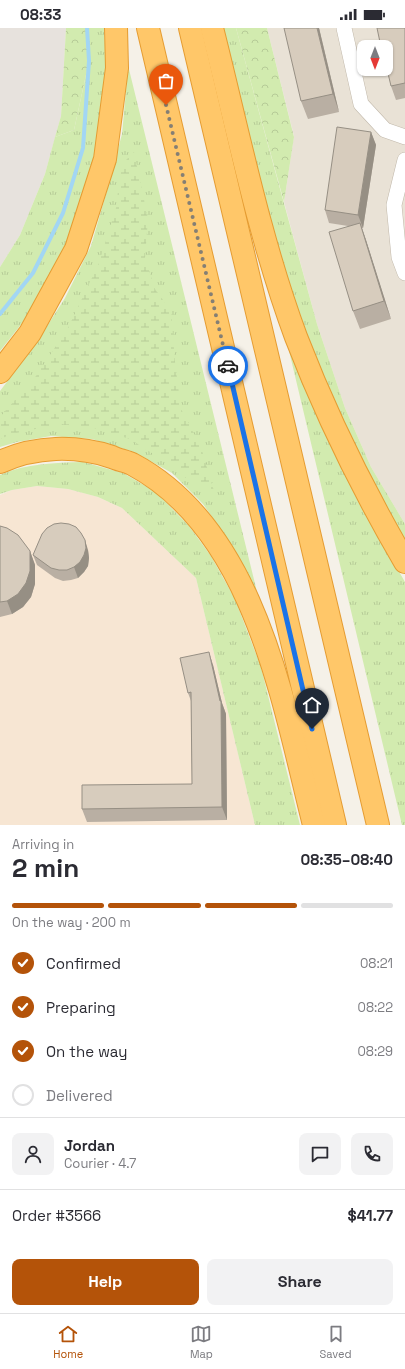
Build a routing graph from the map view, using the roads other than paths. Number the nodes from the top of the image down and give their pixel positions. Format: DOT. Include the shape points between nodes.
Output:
graph roads {
  1 [pos="116,28"];
  2 [pos="148,28"];
  3 [pos="190,28"];
  4 [pos="212,28"];
  5 [pos="344,28"];
  6 [pos="405,137"];
  7 [pos="405,160"];
  8 [pos="405,273"];
  9 [pos="0,372"];
  10 [pos="0,462"];
  11 [pos="405,562"];
  12 [pos="314,825"];
  13 [pos="335,825"];
  14 [pos="378,825"];
  1 -- 9 [label="highway" via="117,68 106,159 76,249 30,333"];
  2 -- 13 [label="highway"];
  3 -- 14 [label="highway"];
  4 -- 11 [label="highway" via="259,218 296,336 348,457"];
  5 -- 6 [label="street" via="361,104 385,130"];
  7 -- 8 [label="street" via="394,205 399,257"];
  10 -- 12 [label="highway" via="37,451 65,449 97,452 131,464 162,484 189,508 206,528 230,566 262,632"];
}
